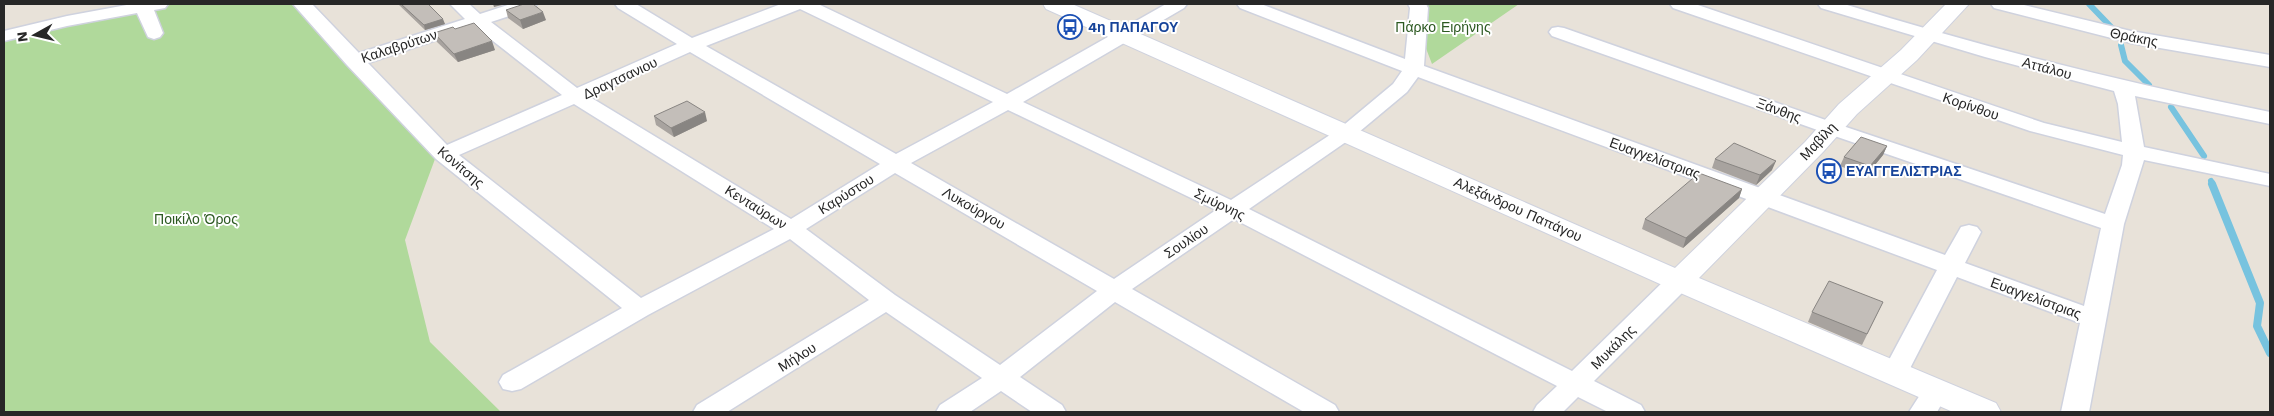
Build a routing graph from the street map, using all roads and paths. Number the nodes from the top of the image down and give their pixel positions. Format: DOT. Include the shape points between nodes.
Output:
graph roads {
  1 [pos="61,4"];
  2 [pos="302,4"];
  3 [pos="459,4"];
  4 [pos="528,4"];
  5 [pos="624,4"];
  6 [pos="796,4"];
  7 [pos="804,4"];
  8 [pos="1054,4"];
  9 [pos="1178,4"];
  10 [pos="1246,4"];
  11 [pos="1417,4"];
  12 [pos="1679,4"];
  13 [pos="1826,4"];
  14 [pos="1958,4"];
  15 [pos="2000,4"];
  16 [pos="148,5"];
  17 [pos="478,21"];
  18 [pos="67,22"];
  19 [pos="1558,32"];
  20 [pos="154,33"];
  21 [pos="1125,35"];
  22 [pos="4,36"];
  23 [pos="1928,36"];
  24 [pos="691,45"];
  25 [pos="354,60"];
  26 [pos="2270,61"];
  27 [pos="1414,69"];
  28 [pos="1886,76"];
  29 [pos="2123,88"];
  30 [pos="577,97"];
  31 [pos="1008,102"];
  32 [pos="2270,118"];
  33 [pos="1830,128"];
  34 [pos="1346,133"];
  35 [pos="2134,152"];
  36 [pos="444,154"];
  37 [pos="896,163"];
  38 [pos="2270,180"];
  39 [pos="1762,198"];
  40 [pos="1233,210"];
  41 [pos="2113,224"];
  42 [pos="791,229"];
  43 [pos="1969,232"];
  44 [pos="1951,267"];
  45 [pos="1679,281"];
  46 [pos="1114,290"];
  47 [pos="886,301"];
  48 [pos="639,309"];
  49 [pos="2095,319"];
  50 [pos="1895,373"];
  51 [pos="1001,378"];
  52 [pos="512,382"];
  53 [pos="1576,384"];
  54 [pos="1930,402"];
  55 [pos="707,412"];
  56 [pos="950,412"];
  57 [pos="1052,412"];
  58 [pos="1325,412"];
  59 [pos="1547,412"];
  60 [pos="1631,412"];
  61 [pos="1984,412"];
  62 [pos="2075,412"];
  1 -- 18 [label="street"];
  2 -- 25 [label="street, Κονίτσης"];
  3 -- 17 [label="street, Κενταύρων"];
  4 -- 17 [label="street, Καλαβρύτων"];
  5 -- 24 [label="street, Λυκούργου"];
  6 -- 24 [label="street, Δραγτσανιου"];
  7 -- 31 [label="street, Σμύρνης"];
  8 -- 21 [label="street, Αλεξάνδρου Παπάγου"];
  9 -- 21 [label="street, Καρύστου"];
  10 -- 27 [label="street, Ευαγγελίστριας"];
  11 -- 27 [label="street"];
  12 -- 28 [label="street, Κορίνθου"];
  13 -- 23 [label="street, Αττάλου"];
  14 -- 23 [label="street, Μαβίλη"];
  15 -- 26 [label="street, Θράκης" via="2131,37"];
  16 -- 18 [label="street"];
  16 -- 20 [label="street"];
  17 -- 25 [label="street, Καλαβρύτων"];
  17 -- 30 [label="street, Κενταύρων"];
  18 -- 22 [label="street"];
  19 -- 33 [label="street, Ξάνθης"];
  21 -- 31 [label="street, Καρύστου"];
  21 -- 34 [label="street, Αλεξάνδρου Παπάγου"];
  23 -- 28 [label="street, Μαβίλη"];
  23 -- 29 [label="street, Αττάλου"];
  24 -- 30 [label="street, Δραγτσανιου"];
  24 -- 37 [label="street, Λυκούργου"];
  25 -- 36 [label="street, Κονίτσης"];
  27 -- 34 [label="street, Σουλίου" via="1400,88"];
  27 -- 39 [label="street, Ευαγγελίστριας"];
  28 -- 33 [label="street, Μαβίλη"];
  28 -- 35 [label="street, Κορίνθου" via="2036,128"];
  29 -- 32 [label="street, Αττάλου"];
  29 -- 35 [label="street"];
  30 -- 36 [label="street, Δραγτσανιου"];
  30 -- 42 [label="street, Κενταύρων"];
  31 -- 37 [label="street, Καρύστου"];
  31 -- 40 [label="street, Σμύρνης"];
  33 -- 39 [label="street, Μαβίλη"];
  33 -- 41 [label="street, Ξάνθης"];
  34 -- 40 [label="street, Σουλίου"];
  34 -- 45 [label="street, Αλεξάνδρου Παπάγου"];
  35 -- 38 [label="street, Κορίνθου"];
  35 -- 41 [label="street" via="2133,165"];
  36 -- 48 [label="street, Κονίτσης"];
  37 -- 42 [label="street, Καρύστου"];
  37 -- 46 [label="street, Λυκούργου"];
  39 -- 44 [label="street, Ευαγγελίστριας"];
  39 -- 45 [label="street, Μαβίλη"];
  40 -- 46 [label="street, Σουλίου"];
  40 -- 53 [label="street, Σμύρνης"];
  41 -- 49 [label="street"];
  42 -- 47 [label="street, Κενταύρων"];
  42 -- 48 [label="street, Καρύστου"];
  43 -- 44 [label="street"];
  44 -- 49 [label="street, Ευαγγελίστριας"];
  44 -- 50 [label="street"];
  45 -- 50 [label="street, Αλεξάνδρου Παπάγου"];
  45 -- 53 [label="street, Μυκάλης"];
  46 -- 51 [label="street, Σουλίου"];
  46 -- 58 [label="street, Λυκούργου"];
  47 -- 51 [label="street, Κενταύρων"];
  47 -- 55 [label="street, Μήλου"];
  48 -- 52 [label="street, Καρύστου"];
  49 -- 62 [label="street"];
  50 -- 54 [label="street, Αλεξάνδρου Παπάγου"];
  51 -- 56 [label="street, Σουλίου"];
  51 -- 57 [label="street, Κενταύρων"];
  53 -- 59 [label="street, Μυκάλης"];
  53 -- 60 [label="street, Σμύρνης"];
  54 -- 61 [label="street, Αλεξάνδρου Παπάγου"];
}
